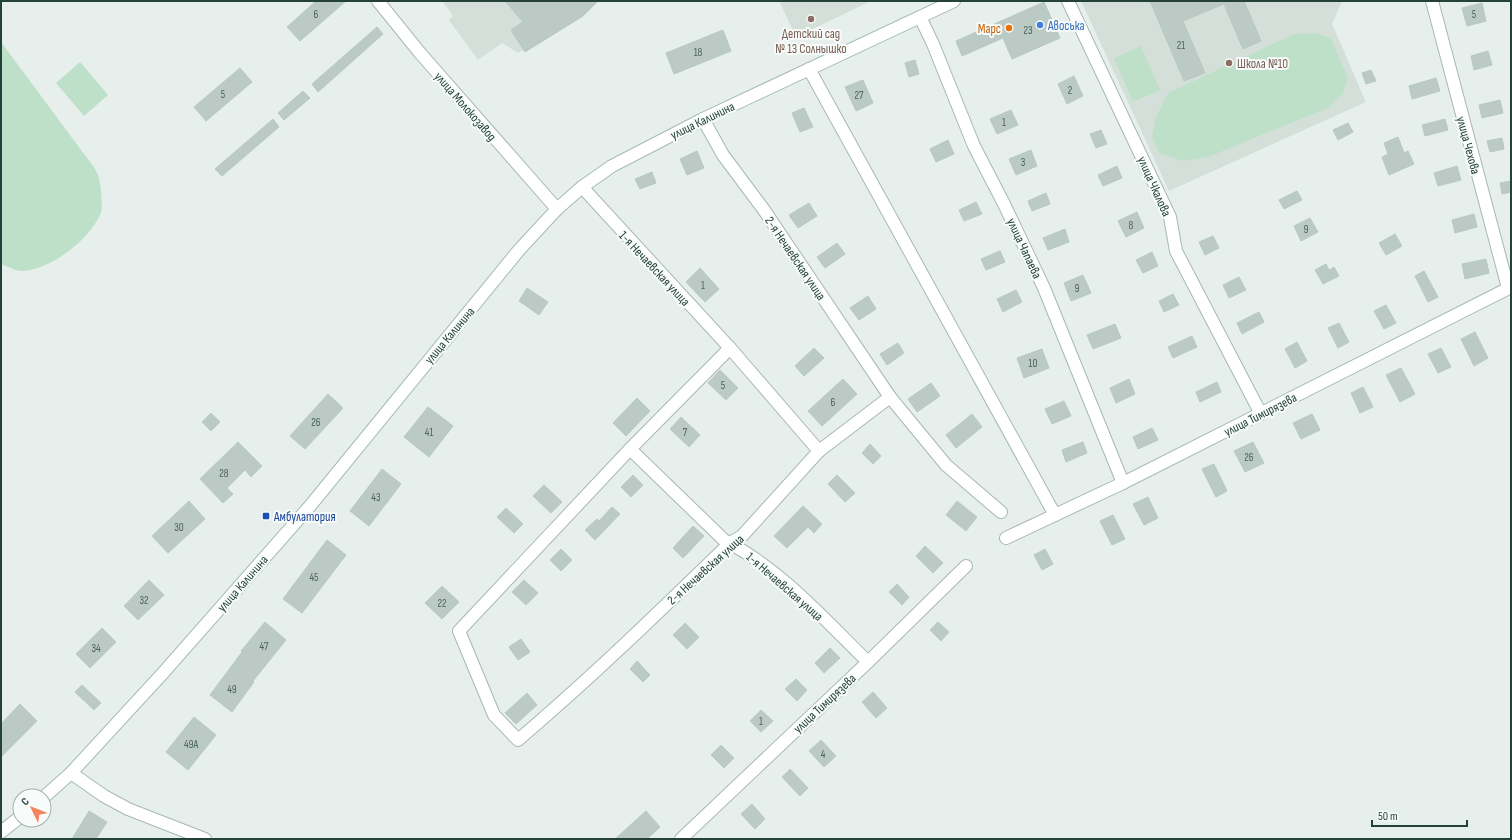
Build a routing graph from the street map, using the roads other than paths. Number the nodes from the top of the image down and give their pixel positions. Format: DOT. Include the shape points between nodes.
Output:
graph roads {
  1 [pos="378,1"];
  2 [pos="954,1"];
  3 [pos="1068,1"];
  4 [pos="1432,1"];
  5 [pos="920,17"];
  6 [pos="809,69"];
  7 [pos="704,119"];
  8 [pos="582,187"];
  9 [pos="557,210"];
  10 [pos="1509,287"];
  11 [pos="730,348"];
  12 [pos="890,397"];
  13 [pos="1261,414"];
  14 [pos="630,449"];
  15 [pos="819,450"];
  16 [pos="1123,483"];
  17 [pos="1001,512"];
  18 [pos="1055,515"];
  19 [pos="1006,538"];
  20 [pos="730,543"];
  21 [pos="966,566"];
  22 [pos="868,662"];
  23 [pos="71,773"];
  24 [pos="52,791"];
  25 [pos="12,823"];
  26 [pos="1,832"];
  27 [pos="205,839"];
  28 [pos="681,839"];
  1 -- 9 [label="street, улица Молокозавод" via="420,54"];
  2 -- 5 [label="street, улица Калинина"];
  3 -- 13 [label="street, улица Чкалова" via="1170,217 1176,251"];
  4 -- 10 [label="street, улица Чехова"];
  5 -- 6 [label="street, улица Калинина"];
  5 -- 16 [label="street, улица Чапаева" via="974,146 1044,288"];
  6 -- 7 [label="street, улица Калинина"];
  6 -- 18 [label="street"];
  7 -- 8 [label="street, улица Калинина" via="612,166"];
  7 -- 12 [label="street, 2-я Нечаевская улица" via="723,155 764,210"];
  8 -- 9 [label="street, улица Калинина"];
  8 -- 11 [label="street, 1-я Нечаевская улица"];
  9 -- 23 [label="street, улица Калинина" via="519,250 310,506"];
  10 -- 13 [label="street, улица Тимирязева"];
  11 -- 14 [label="street"];
  11 -- 15 [label="street, 1-я Нечаевская улица"];
  12 -- 15 [label="street, 2-я Нечаевская улица"];
  12 -- 17 [label="street, 2-я Нечаевская улица" via="946,465"];
  13 -- 16 [label="street, улица Тимирязева"];
  14 -- 20 [label="street, 1-я Нечаевская улица"];
  14 -- 20 [label="street, 2-я Нечаевская улица" via="459,631 494,715 518,740 609,659"];
  15 -- 20 [label="street, 2-я Нечаевская улица" via="742,536"];
  16 -- 18 [label="street, улица Тимирязева"];
  18 -- 19 [label="street, улица Тимирязева"];
  20 -- 22 [label="street, 1-я Нечаевская улица" via="738,546 778,576"];
  21 -- 22 [label="street, улица Тимирязева"];
  22 -- 28 [label="street, улица Тимирязева"];
  23 -- 24 [label="street, улица Калинина"];
  23 -- 27 [label="street" via="128,809"];
  25 -- 26 [label="street"];
}
